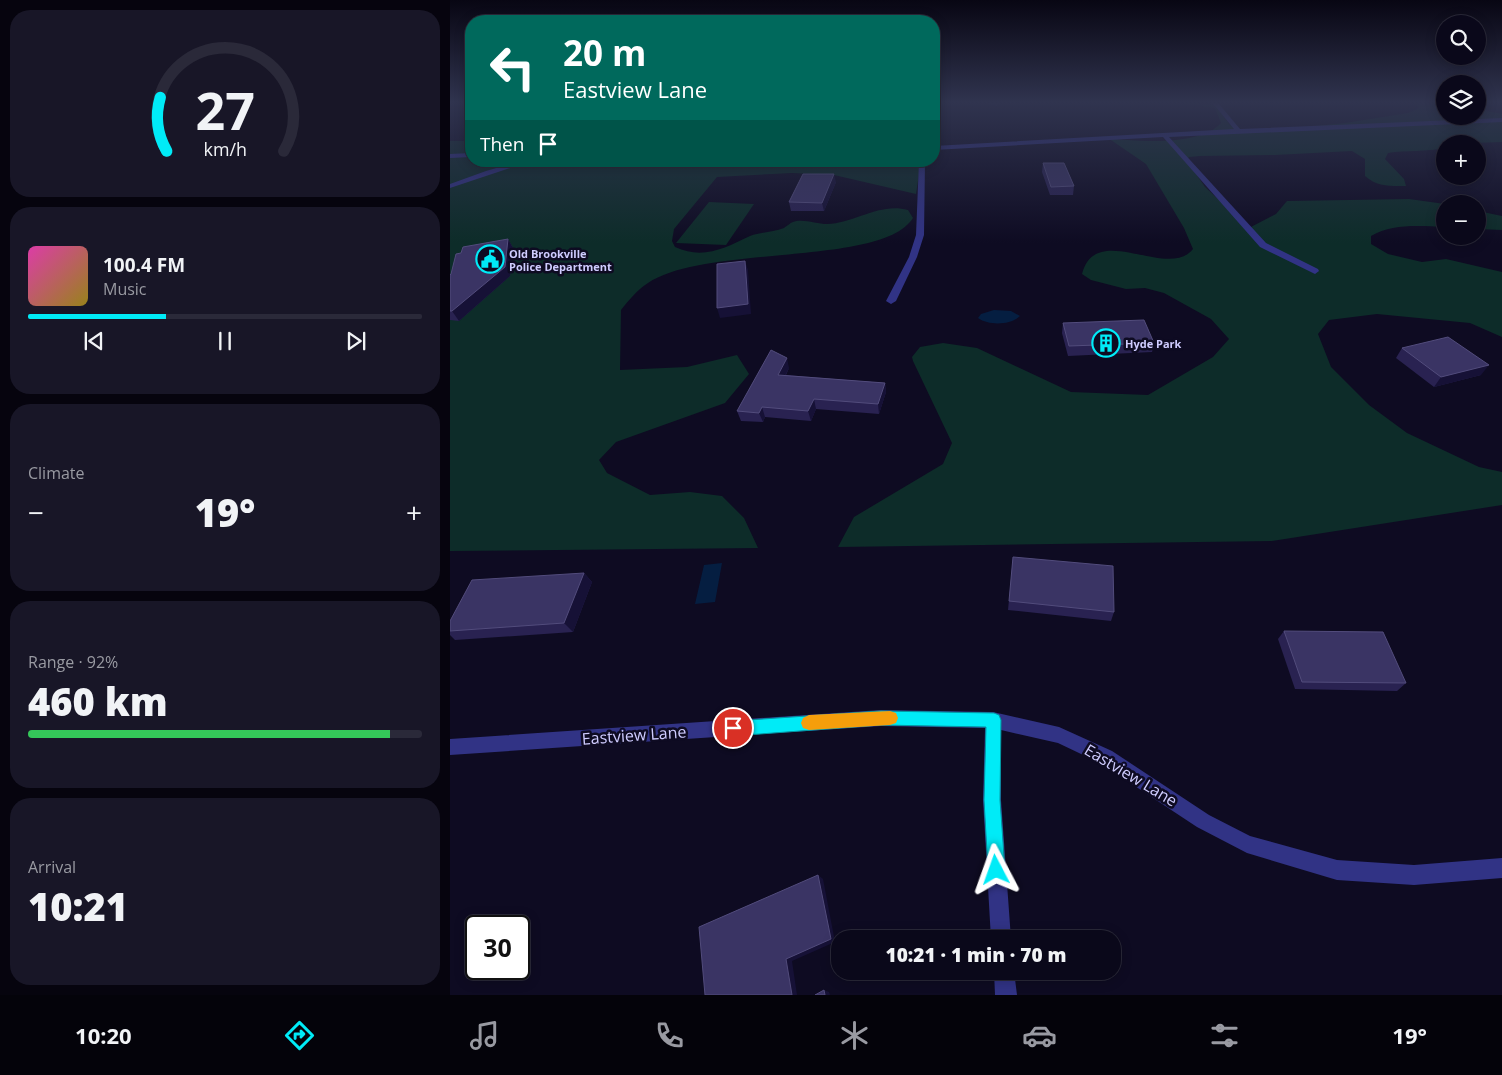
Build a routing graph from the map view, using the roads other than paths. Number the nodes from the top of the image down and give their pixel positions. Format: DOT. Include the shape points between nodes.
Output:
graph roads {
  1 [pos="1177,149"];
  2 [pos="465,155"];
  3 [pos="450,156"];
  4 [pos="506,167"];
  5 [pos="922,167"];
  6 [pos="450,186"];
  7 [pos="1315,271"];
  8 [pos="891,300"];
  9 [pos="994,720"];
  10 [pos="450,747"];
  11 [pos="1502,868"];
  12 [pos="1000,930"];
  13 [pos="1005,980"];
  14 [pos="1006,995"];
  1 -- 7 [label="street" via="1263,244"];
  2 -- 3 [label="street"];
  4 -- 6 [label="street"];
  5 -- 8 [label="street" via="920,235 913,257"];
  9 -- 10 [label="street, Eastview Lane" via="881,718"];
  9 -- 11 [label="street, Eastview Lane" via="1059,734 1106,756 1203,821 1247,844 1337,870 1414,875"];
  9 -- 12 [label="street" via="992,800"];
  13 -- 14 [label="street"];
}
